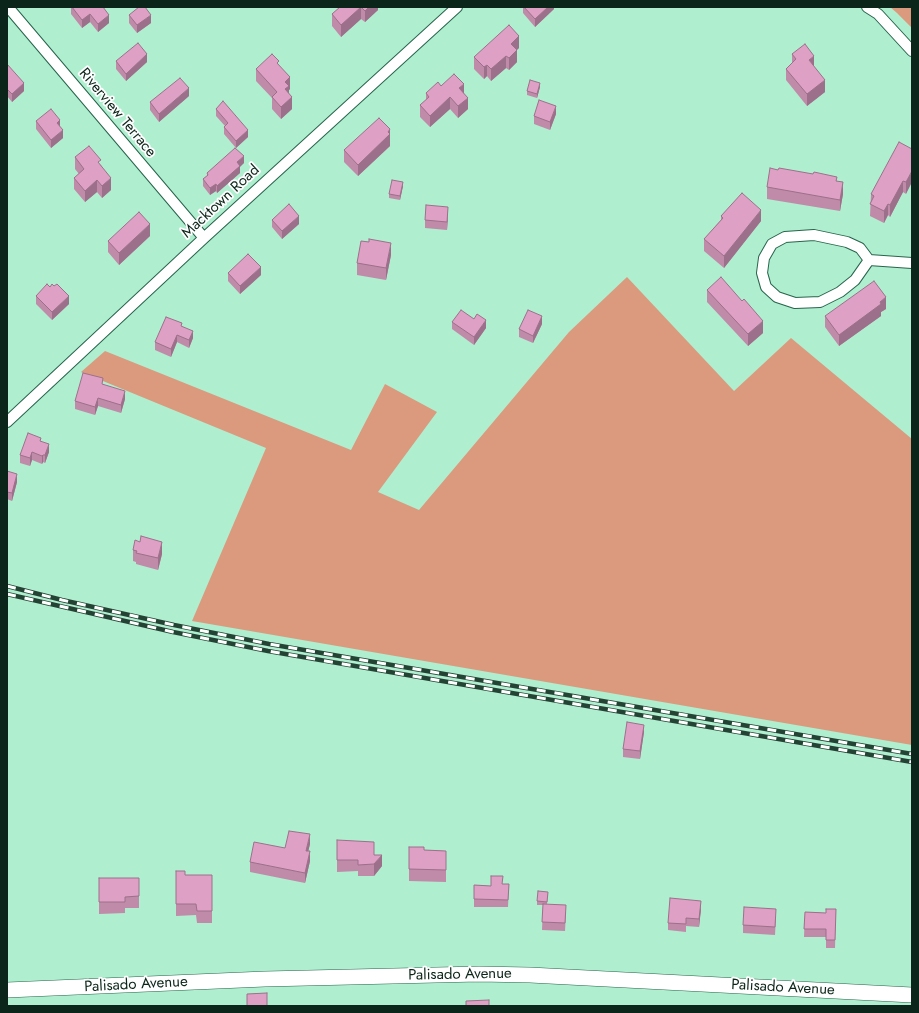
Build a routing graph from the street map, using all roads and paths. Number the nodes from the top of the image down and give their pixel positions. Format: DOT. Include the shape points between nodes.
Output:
graph roads {
  1 [pos="8,7"];
  2 [pos="457,7"];
  3 [pos="867,7"];
  4 [pos="912,51"];
  5 [pos="204,238"];
  6 [pos="869,260"];
  7 [pos="912,263"];
  8 [pos="7,422"];
  9 [pos="7,990"];
  10 [pos="912,995"];
  1 -- 5 [label="street, Riverview Terrace"];
  2 -- 5 [label="street, Macktown Road"];
  3 -- 4 [label="street" via="878,14"];
  5 -- 8 [label="street, Macktown Road"];
  6 -- 6 [label="street" via="855,280 840,292 820,302 795,303 777,297 766,287 762,273 764,258 772,244 785,237 814,235 848,242 860,248"];
  6 -- 7 [label="street"];
  9 -- 10 [label="main road, Palisado Avenue" via="265,979 479,974"];
}
